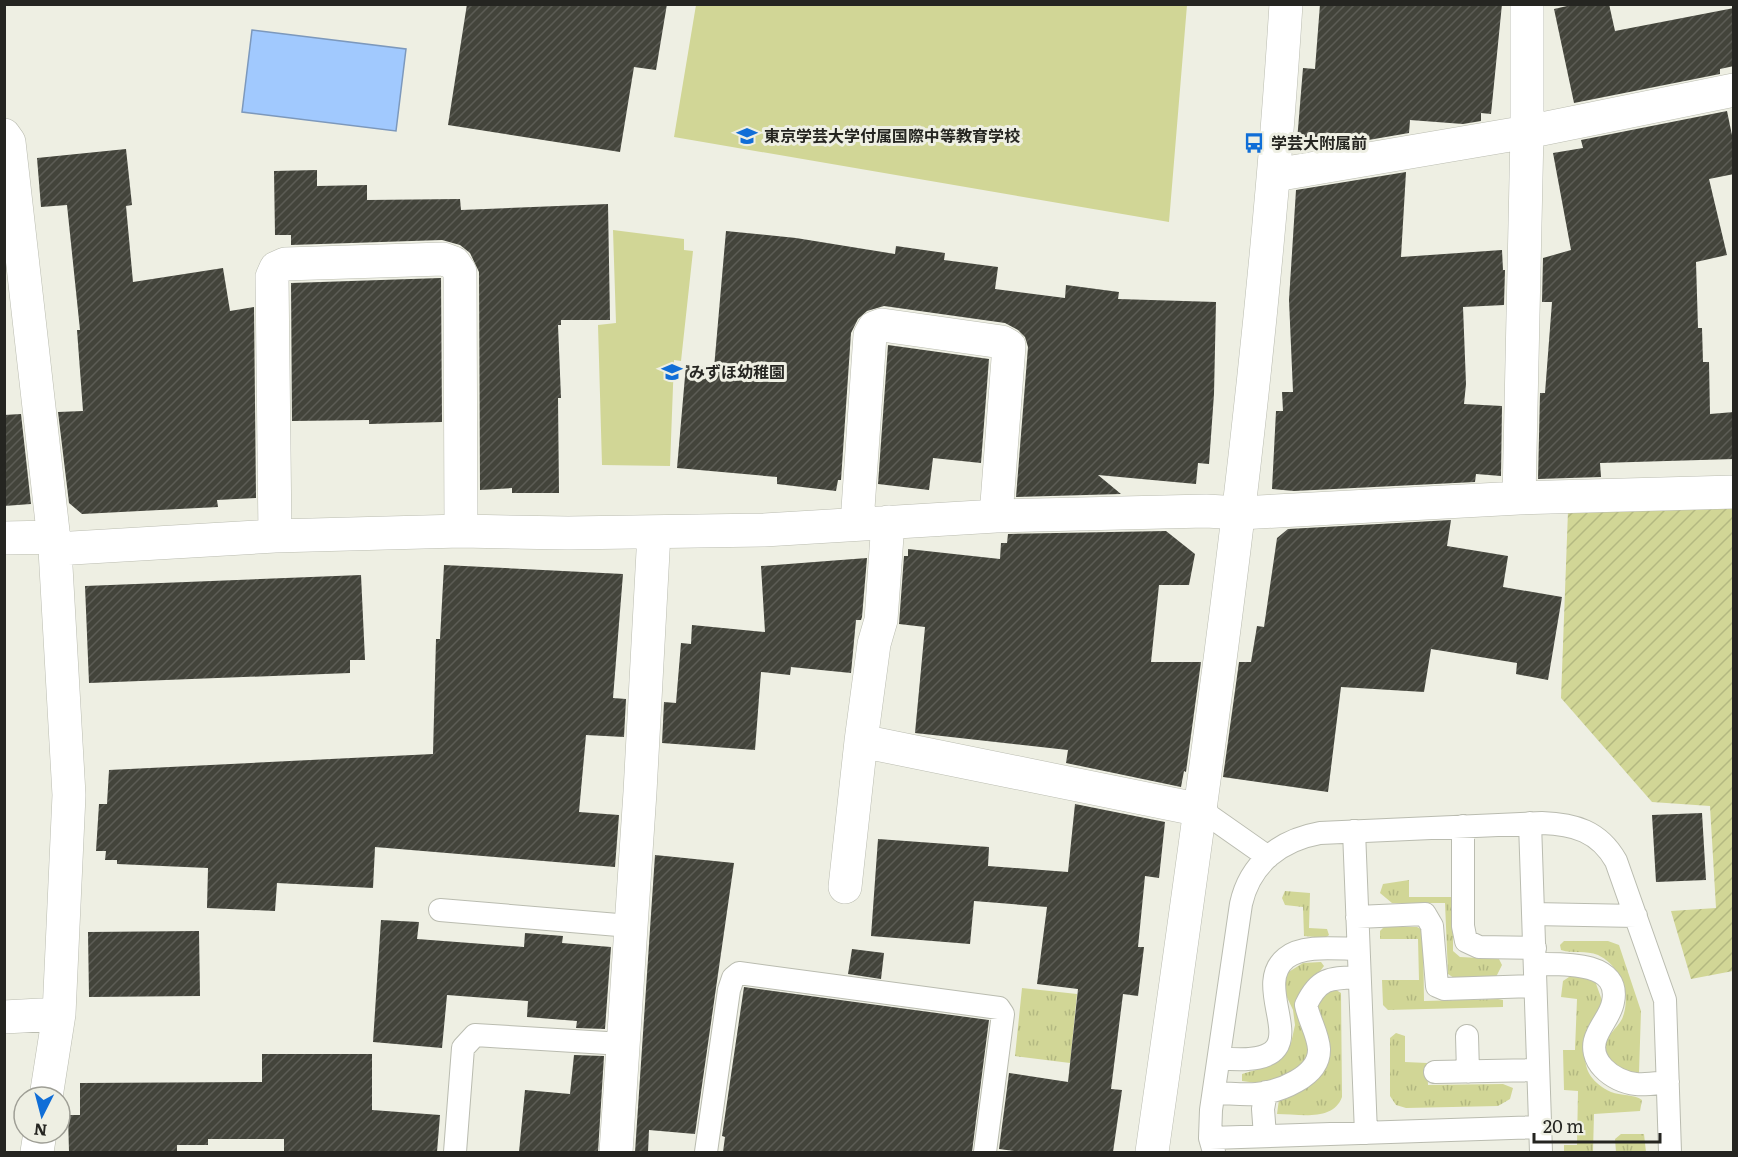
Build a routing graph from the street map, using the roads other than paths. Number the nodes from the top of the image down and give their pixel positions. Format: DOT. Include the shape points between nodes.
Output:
graph roads {
  1 [pos="1286,4"];
  2 [pos="1527,4"];
  3 [pos="1734,90"];
  4 [pos="1527,132"];
  5 [pos="4,135"];
  6 [pos="1275,175"];
  7 [pos="1734,492"];
  8 [pos="1519,498"];
  9 [pos="1240,513"];
  10 [pos="996,516"];
  11 [pos="873,523"];
  12 [pos="461,531"];
  13 [pos="654,533"];
  14 [pos="275,536"];
  15 [pos="4,538"];
  16 [pos="54,543"];
  17 [pos="861,741"];
  18 [pos="1201,810"];
  19 [pos="1530,823"];
  20 [pos="1463,826"];
  21 [pos="1354,831"];
  22 [pos="1268,857"];
  23 [pos="845,887"];
  24 [pos="440,910"];
  25 [pos="1533,914"];
  26 [pos="1636,916"];
  27 [pos="1357,917"];
  28 [pos="630,926"];
  29 [pos="1358,949"];
  30 [pos="1535,966"];
  31 [pos="1359,977"];
  32 [pos="59,1014"];
  33 [pos="4,1017"];
  34 [pos="1467,1036"];
  35 [pos="623,1044"];
  36 [pos="1219,1058"];
  37 [pos="1538,1070"];
  38 [pos="1467,1071"];
  39 [pos="1435,1072"];
  40 [pos="1668,1082"];
  41 [pos="48,1085"];
  42 [pos="1266,1092"];
  43 [pos="1214,1093"];
  44 [pos="1540,1127"];
  45 [pos="1366,1133"];
  46 [pos="1264,1136"];
  47 [pos="1212,1145"];
  48 [pos="455,1152"];
  49 [pos="616,1152"];
  50 [pos="706,1152"];
  51 [pos="985,1152"];
  52 [pos="1152,1152"];
  53 [pos="1541,1152"];
  54 [pos="1670,1152"];
  1 -- 6 [label="street"];
  2 -- 4 [label="street"];
  3 -- 4 [label="street"];
  4 -- 6 [label="street"];
  4 -- 8 [label="street"];
  5 -- 16 [label="street" via="9,142"];
  6 -- 9 [label="street"];
  7 -- 8 [label="street"];
  8 -- 9 [label="street"];
  9 -- 10 [label="street"];
  9 -- 18 [label="street"];
  10 -- 11 [label="street"];
  10 -- 11 [label="street" via="1009,346 882,325 870,335"];
  11 -- 13 [label="street"];
  11 -- 17 [label="street" via="881,620"];
  12 -- 13 [label="street"];
  12 -- 14 [label="street"];
  12 -- 14 [label="street" via="460,272 454,263 443,259 330,262 285,264 276,268 272,277"];
  13 -- 28 [label="street"];
  14 -- 16 [label="street"];
  15 -- 16 [label="street"];
  16 -- 32 [label="street" via="69,795"];
  17 -- 18 [label="street"];
  17 -- 23 [label="street"];
  18 -- 22 [label="lane"];
  18 -- 52 [label="street"];
  19 -- 20 [label="lane"];
  19 -- 25 [label="lane"];
  19 -- 26 [label="lane" via="1576,826 1605,845 1616,861"];
  20 -- 21 [label="lane"];
  20 -- 30 [label="lane" via="1466,941"];
  21 -- 22 [label="lane" via="1304,836 1286,843"];
  21 -- 27 [label="lane"];
  22 -- 36 [label="lane" via="1251,875 1244,890"];
  24 -- 28 [label="lane"];
  25 -- 26 [label="lane"];
  25 -- 30 [label="lane"];
  26 -- 40 [label="lane" via="1665,1000"];
  27 -- 29 [label="lane"];
  27 -- 30 [label="lane" via="1425,914 1432,926 1437,986 1444,989"];
  28 -- 35 [label="street"];
  29 -- 31 [label="lane"];
  29 -- 36 [label="lane" via="1297,952 1286,958 1274,978 1281,1027 1274,1050 1247,1061"];
  30 -- 37 [label="lane"];
  30 -- 40 [label="lane" via="1576,964 1606,977 1614,1001 1596,1037 1597,1059 1602,1068 1620,1081"];
  31 -- 42 [label="lane" via="1328,978 1311,994 1306,1005 1319,1051 1314,1066 1286,1086"];
  31 -- 45 [label="lane"];
  32 -- 33 [label="street"];
  32 -- 41 [label="street"];
  34 -- 38 [label="lane"];
  35 -- 48 [label="lane" via="475,1035 463,1048"];
  35 -- 49 [label="street"];
  36 -- 43 [label="lane"];
  37 -- 38 [label="lane"];
  37 -- 44 [label="lane"];
  38 -- 39 [label="lane"];
  40 -- 54 [label="lane"];
  42 -- 43 [label="lane"];
  42 -- 46 [label="lane"];
  43 -- 47 [label="lane"];
  44 -- 45 [label="lane"];
  44 -- 53 [label="lane"];
  45 -- 46 [label="lane"];
  46 -- 47 [label="lane"];
  50 -- 51 [label="lane" via="729,990 739,973 999,1008 1003,1014"];
}
